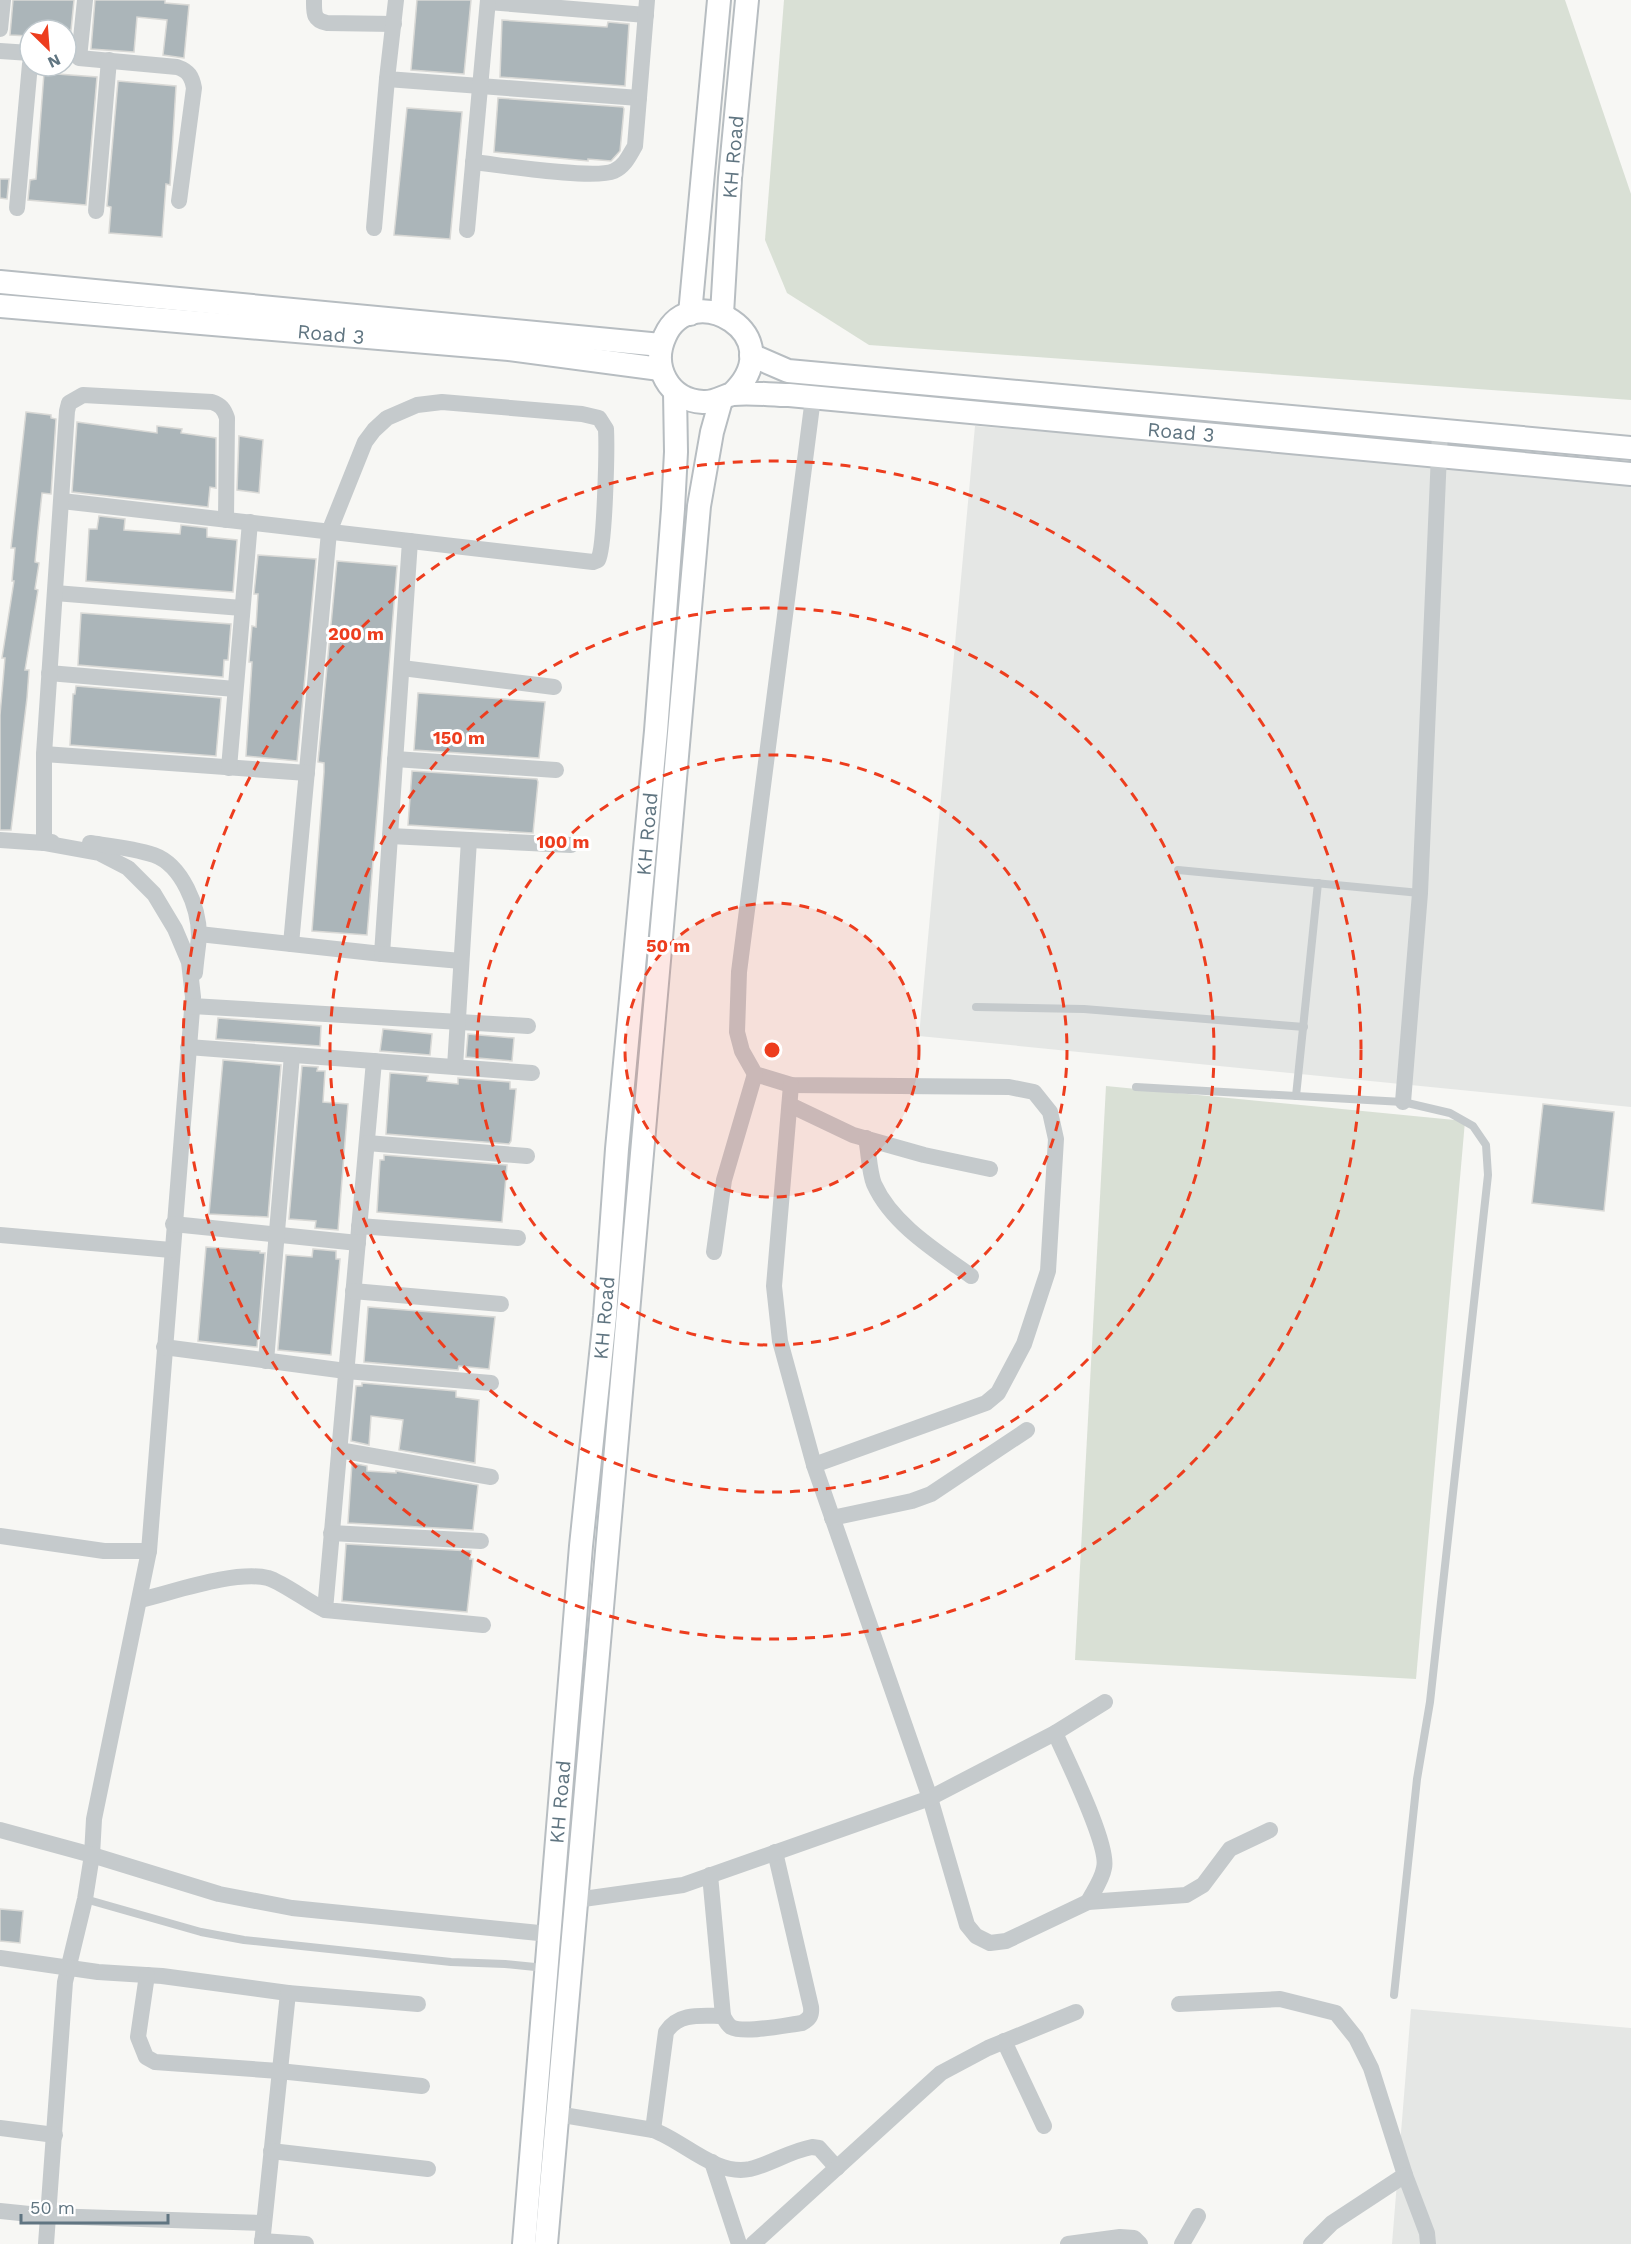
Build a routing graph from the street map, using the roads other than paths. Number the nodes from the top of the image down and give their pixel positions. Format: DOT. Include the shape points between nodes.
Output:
graph roads {
  1 [pos="3,0"];
  2 [pos="85,0"];
  3 [pos="314,0"];
  4 [pos="396,0"];
  5 [pos="719,0"];
  6 [pos="747,0"];
  7 [pos="488,1"];
  8 [pos="646,8"];
  9 [pos="394,24"];
  10 [pos="0,29"];
  11 [pos="78,33"];
  12 [pos="0,51"];
  13 [pos="18,52"];
  14 [pos="78,57"];
  15 [pos="110,60"];
  16 [pos="29,78"];
  17 [pos="387,79"];
  18 [pos="480,85"];
  19 [pos="639,98"];
  20 [pos="473,162"];
  21 [pos="179,201"];
  22 [pos="17,208"];
  23 [pos="96,212"];
  24 [pos="374,228"];
  25 [pos="467,230"];
  26 [pos="0,282"];
  27 [pos="0,306"];
  28 [pos="690,314"];
  29 [pos="722,314"];
  30 [pos="661,345"];
  31 [pos="751,355"];
  32 [pos="660,369"];
  33 [pos="675,392"];
  34 [pos="726,397"];
  35 [pos="813,398"];
  36 [pos="1440,431"];
  37 [pos="1631,448"];
  38 [pos="1438,456"];
  39 [pos="1631,474"];
  40 [pos="62,501"];
  41 [pos="226,520"];
  42 [pos="250,522"];
  43 [pos="329,532"];
  44 [pos="410,541"];
  45 [pos="55,593"];
  46 [pos="242,608"];
  47 [pos="402,668"];
  48 [pos="49,673"];
  49 [pos="554,687"];
  50 [pos="235,689"];
  51 [pos="44,754"];
  52 [pos="395,759"];
  53 [pos="229,768"];
  54 [pos="556,770"];
  55 [pos="307,774"];
  56 [pos="390,836"];
  57 [pos="0,840"];
  58 [pos="469,840"];
  59 [pos="44,843"];
  60 [pos="571,845"];
  61 [pos="1178,870"];
  62 [pos="1318,883"];
  63 [pos="1420,893"];
  64 [pos="199,934"];
  65 [pos="291,944"];
  66 [pos="382,954"];
  67 [pos="461,962"];
  68 [pos="192,1002"];
  69 [pos="976,1007"];
  70 [pos="458,1023"];
  71 [pos="528,1026"];
  72 [pos="1304,1027"];
  73 [pos="188,1047"];
  74 [pos="292,1055"];
  75 [pos="374,1061"];
  76 [pos="455,1067"];
  77 [pos="532,1073"];
  78 [pos="755,1074"];
  79 [pos="791,1085"];
  80 [pos="1136,1087"];
  81 [pos="1296,1096"];
  82 [pos="1403,1102"];
  83 [pos="790,1105"];
  84 [pos="867,1138"];
  85 [pos="367,1143"];
  86 [pos="527,1156"];
  87 [pos="990,1169"];
  88 [pos="173,1224"];
  89 [pos="359,1226"];
  90 [pos="277,1234"];
  91 [pos="0,1235"];
  92 [pos="518,1238"];
  93 [pos="358,1243"];
  94 [pos="171,1250"];
  95 [pos="714,1252"];
  96 [pos="971,1276"];
  97 [pos="353,1291"];
  98 [pos="501,1304"];
  99 [pos="164,1347"];
  100 [pos="266,1361"];
  101 [pos="346,1371"];
  102 [pos="491,1383"];
  103 [pos="1027,1430"];
  104 [pos="339,1450"];
  105 [pos="814,1465"];
  106 [pos="491,1477"];
  107 [pos="832,1518"];
  108 [pos="331,1533"];
  109 [pos="0,1536"];
  110 [pos="481,1542"];
  111 [pos="149,1551"];
  112 [pos="140,1600"];
  113 [pos="325,1610"];
  114 [pos="483,1625"];
  115 [pos="1105,1701"];
  116 [pos="1055,1733"];
  117 [pos="930,1798"];
  118 [pos="0,1830"];
  119 [pos="1270,1830"];
  120 [pos="775,1852"];
  121 [pos="92,1855"];
  122 [pos="711,1875"];
  123 [pos="85,1899"];
  124 [pos="576,1900"];
  125 [pos="1088,1902"];
  126 [pos="549,1934"];
  127 [pos="573,1936"];
  128 [pos="0,1958"];
  129 [pos="69,1967"];
  130 [pos="547,1968"];
  131 [pos="147,1975"];
  132 [pos="288,1993"];
  133 [pos="1394,1995"];
  134 [pos="418,2004"];
  135 [pos="1179,2004"];
  136 [pos="1076,2012"];
  137 [pos="723,2016"];
  138 [pos="1004,2041"];
  139 [pos="279,2071"];
  140 [pos="422,2086"];
  141 [pos="557,2114"];
  142 [pos="1044,2126"];
  143 [pos="0,2128"];
  144 [pos="653,2130"];
  145 [pos="55,2135"];
  146 [pos="271,2151"];
  147 [pos="712,2162"];
  148 [pos="837,2168"];
  149 [pos="428,2169"];
  150 [pos="1405,2175"];
  151 [pos="0,2211"];
  152 [pos="49,2216"];
  153 [pos="1198,2216"];
  154 [pos="264,2223"];
  155 [pos="262,2243"];
  156 [pos="46,2244"];
  157 [pos="306,2244"];
  158 [pos="524,2244"];
  159 [pos="546,2244"];
  160 [pos="738,2244"];
  161 [pos="753,2244"];
  162 [pos="1068,2244"];
  163 [pos="1140,2244"];
  164 [pos="1182,2244"];
  165 [pos="1311,2244"];
  166 [pos="1428,2244"];
  1 -- 10 [label="street"];
  2 -- 11 [label="street"];
  3 -- 9 [label="street" via="314,14 320,21"];
  4 -- 9 [label="street"];
  5 -- 28 [label="main road, KH Road"];
  6 -- 29 [label="main road, KH Road"];
  7 -- 8 [label="street"];
  7 -- 18 [label="street"];
  8 -- 19 [label="street"];
  9 -- 17 [label="street"];
  12 -- 13 [label="street"];
  14 -- 15 [label="street"];
  15 -- 21 [label="street" via="177,67 192,77 194,88"];
  15 -- 23 [label="street"];
  16 -- 22 [label="street"];
  17 -- 18 [label="street"];
  17 -- 24 [label="street"];
  18 -- 19 [label="street"];
  18 -- 20 [label="street"];
  19 -- 20 [label="street" via="635,146 624,165 613,172 592,174"];
  20 -- 25 [label="street"];
  26 -- 30 [label="main road, Road 3"];
  27 -- 32 [label="main road, Road 3" via="509,350"];
  28 -- 29 [label="main road"];
  28 -- 30 [label="main road" via="667,331"];
  29 -- 31 [label="main road" via="743,330"];
  30 -- 32 [label="main road"];
  31 -- 34 [label="main road" via="747,375"];
  31 -- 36 [label="main road, Road 3" via="788,371"];
  32 -- 33 [label="main road"];
  33 -- 34 [label="main road" via="705,403"];
  33 -- 126 [label="main road, KH Road" via="673,509 656,731"];
  34 -- 35 [label="main road, Road 3"];
  34 -- 124 [label="main road, KH Road" via="712,432 699,506"];
  35 -- 38 [label="main road, Road 3"];
  35 -- 78 [label="street" via="739,972 737,1032"];
  36 -- 37 [label="main road, Road 3"];
  36 -- 38 [label="street"];
  38 -- 39 [label="main road, Road 3"];
  38 -- 63 [label="street"];
  40 -- 41 [label="street"];
  40 -- 41 [label="street" via="67,411 75,398 83,395 212,402 220,404 227,418"];
  40 -- 45 [label="street"];
  41 -- 42 [label="street"];
  42 -- 43 [label="street"];
  42 -- 46 [label="street"];
  43 -- 44 [label="street"];
  43 -- 44 [label="street" via="365,442 387,418 417,405 442,402 582,414 599,418 606,429 598,560"];
  43 -- 55 [label="street"];
  44 -- 47 [label="street"];
  45 -- 46 [label="street"];
  45 -- 48 [label="street"];
  46 -- 50 [label="street"];
  47 -- 49 [label="street"];
  47 -- 52 [label="street"];
  48 -- 50 [label="street"];
  48 -- 51 [label="street"];
  50 -- 53 [label="street"];
  51 -- 53 [label="street"];
  51 -- 59 [label="street"];
  52 -- 54 [label="street"];
  52 -- 56 [label="street"];
  53 -- 55 [label="street"];
  55 -- 65 [label="street"];
  56 -- 58 [label="street"];
  56 -- 66 [label="street"];
  57 -- 59 [label="street"];
  58 -- 60 [label="street"];
  58 -- 67 [label="street"];
  59 -- 64 [label="street" via="87,843 156,855 183,881 194,907"];
  59 -- 68 [label="street" via="99,853 128,868 154,894 189,962"];
  61 -- 62 [label="lane"];
  62 -- 63 [label="lane"];
  62 -- 72 [label="lane"];
  63 -- 82 [label="street"];
  64 -- 65 [label="street"];
  64 -- 68 [label="street"];
  65 -- 66 [label="street"];
  66 -- 67 [label="street"];
  67 -- 70 [label="street"];
  68 -- 70 [label="street"];
  68 -- 73 [label="street"];
  69 -- 72 [label="lane" via="1084,1009"];
  70 -- 71 [label="street"];
  70 -- 76 [label="street"];
  72 -- 81 [label="lane"];
  73 -- 74 [label="street"];
  73 -- 88 [label="street"];
  74 -- 75 [label="street"];
  74 -- 90 [label="street"];
  75 -- 76 [label="street"];
  75 -- 85 [label="street"];
  76 -- 77 [label="street"];
  78 -- 79 [label="street"];
  78 -- 95 [label="street" via="724,1180"];
  79 -- 83 [label="street"];
  79 -- 105 [label="street" via="1009,1087 1034,1092 1050,1112 1056,1138 1048,1271 1024,1344 998,1393 966,1410"];
  80 -- 81 [label="lane"];
  81 -- 82 [label="lane"];
  82 -- 133 [label="lane" via="1450,1113 1473,1126 1486,1145 1488,1175"];
  83 -- 84 [label="street"];
  83 -- 105 [label="street" via="774,1286 780,1341"];
  84 -- 87 [label="street"];
  84 -- 96 [label="street" via="873,1183 890,1210"];
  85 -- 86 [label="street"];
  85 -- 89 [label="street"];
  88 -- 90 [label="street"];
  88 -- 94 [label="street"];
  89 -- 92 [label="street"];
  89 -- 93 [label="street"];
  90 -- 93 [label="street"];
  90 -- 100 [label="street"];
  91 -- 94 [label="street"];
  93 -- 97 [label="street"];
  94 -- 99 [label="street"];
  97 -- 98 [label="street"];
  97 -- 101 [label="street"];
  99 -- 100 [label="street"];
  99 -- 111 [label="street"];
  100 -- 101 [label="street"];
  101 -- 102 [label="street"];
  101 -- 104 [label="street"];
  103 -- 107 [label="street" via="931,1494"];
  104 -- 106 [label="street"];
  104 -- 108 [label="street"];
  105 -- 107 [label="street"];
  107 -- 117 [label="street"];
  108 -- 110 [label="street"];
  108 -- 113 [label="street"];
  109 -- 111 [label="street" via="104,1551"];
  111 -- 112 [label="street"];
  112 -- 113 [label="street" via="251,1576 270,1579"];
  112 -- 121 [label="street" via="94,1819"];
  113 -- 114 [label="street"];
  115 -- 116 [label="street"];
  116 -- 117 [label="street"];
  116 -- 125 [label="street" via="1087,1803 1103,1852 1105,1868"];
  117 -- 120 [label="street"];
  117 -- 125 [label="street" via="967,1925 976,1936 990,1943 1006,1941"];
  118 -- 121 [label="street"];
  119 -- 125 [label="street" via="1230,1849 1203,1885 1186,1894"];
  120 -- 122 [label="street"];
  120 -- 137 [label="street" via="812,2013 802,2023 742,2030 731,2027"];
  121 -- 123 [label="street"];
  121 -- 126 [label="street" via="219,1894 292,1908"];
  122 -- 124 [label="street" via="683,1885"];
  122 -- 137 [label="street"];
  123 -- 129 [label="street"];
  123 -- 130 [label="lane" via="244,1940"];
  124 -- 127 [label="main road, KH Road"];
  126 -- 127 [label="main road"];
  126 -- 130 [label="main road, KH Road"];
  127 -- 141 [label="main road, KH Road"];
  128 -- 129 [label="street"];
  129 -- 131 [label="street"];
  129 -- 145 [label="street"];
  130 -- 158 [label="main road, KH Road"];
  131 -- 132 [label="street"];
  131 -- 139 [label="street" via="138,2037 146,2057 155,2062"];
  132 -- 134 [label="street"];
  132 -- 139 [label="street"];
  135 -- 150 [label="street" via="1280,1999 1336,2013 1356,2038 1371,2068"];
  136 -- 138 [label="street"];
  137 -- 144 [label="street" via="680,2019 666,2032"];
  138 -- 142 [label="street"];
  138 -- 148 [label="street" via="941,2073"];
  139 -- 140 [label="street"];
  139 -- 146 [label="street"];
  141 -- 144 [label="street"];
  141 -- 159 [label="main road, KH Road"];
  143 -- 145 [label="street"];
  144 -- 147 [label="street"];
  145 -- 152 [label="street"];
  146 -- 149 [label="street"];
  146 -- 154 [label="street"];
  147 -- 148 [label="street" via="741,2170 812,2147 819,2148"];
  147 -- 160 [label="street"];
  148 -- 161 [label="street"];
  150 -- 165 [label="street" via="1332,2223"];
  150 -- 166 [label="street"];
  151 -- 152 [label="street"];
  152 -- 154 [label="street"];
  152 -- 156 [label="street"];
  153 -- 164 [label="street"];
  154 -- 155 [label="street"];
  155 -- 157 [label="street"];
  162 -- 163 [label="street" via="1120,2237 1134,2238"];
}
